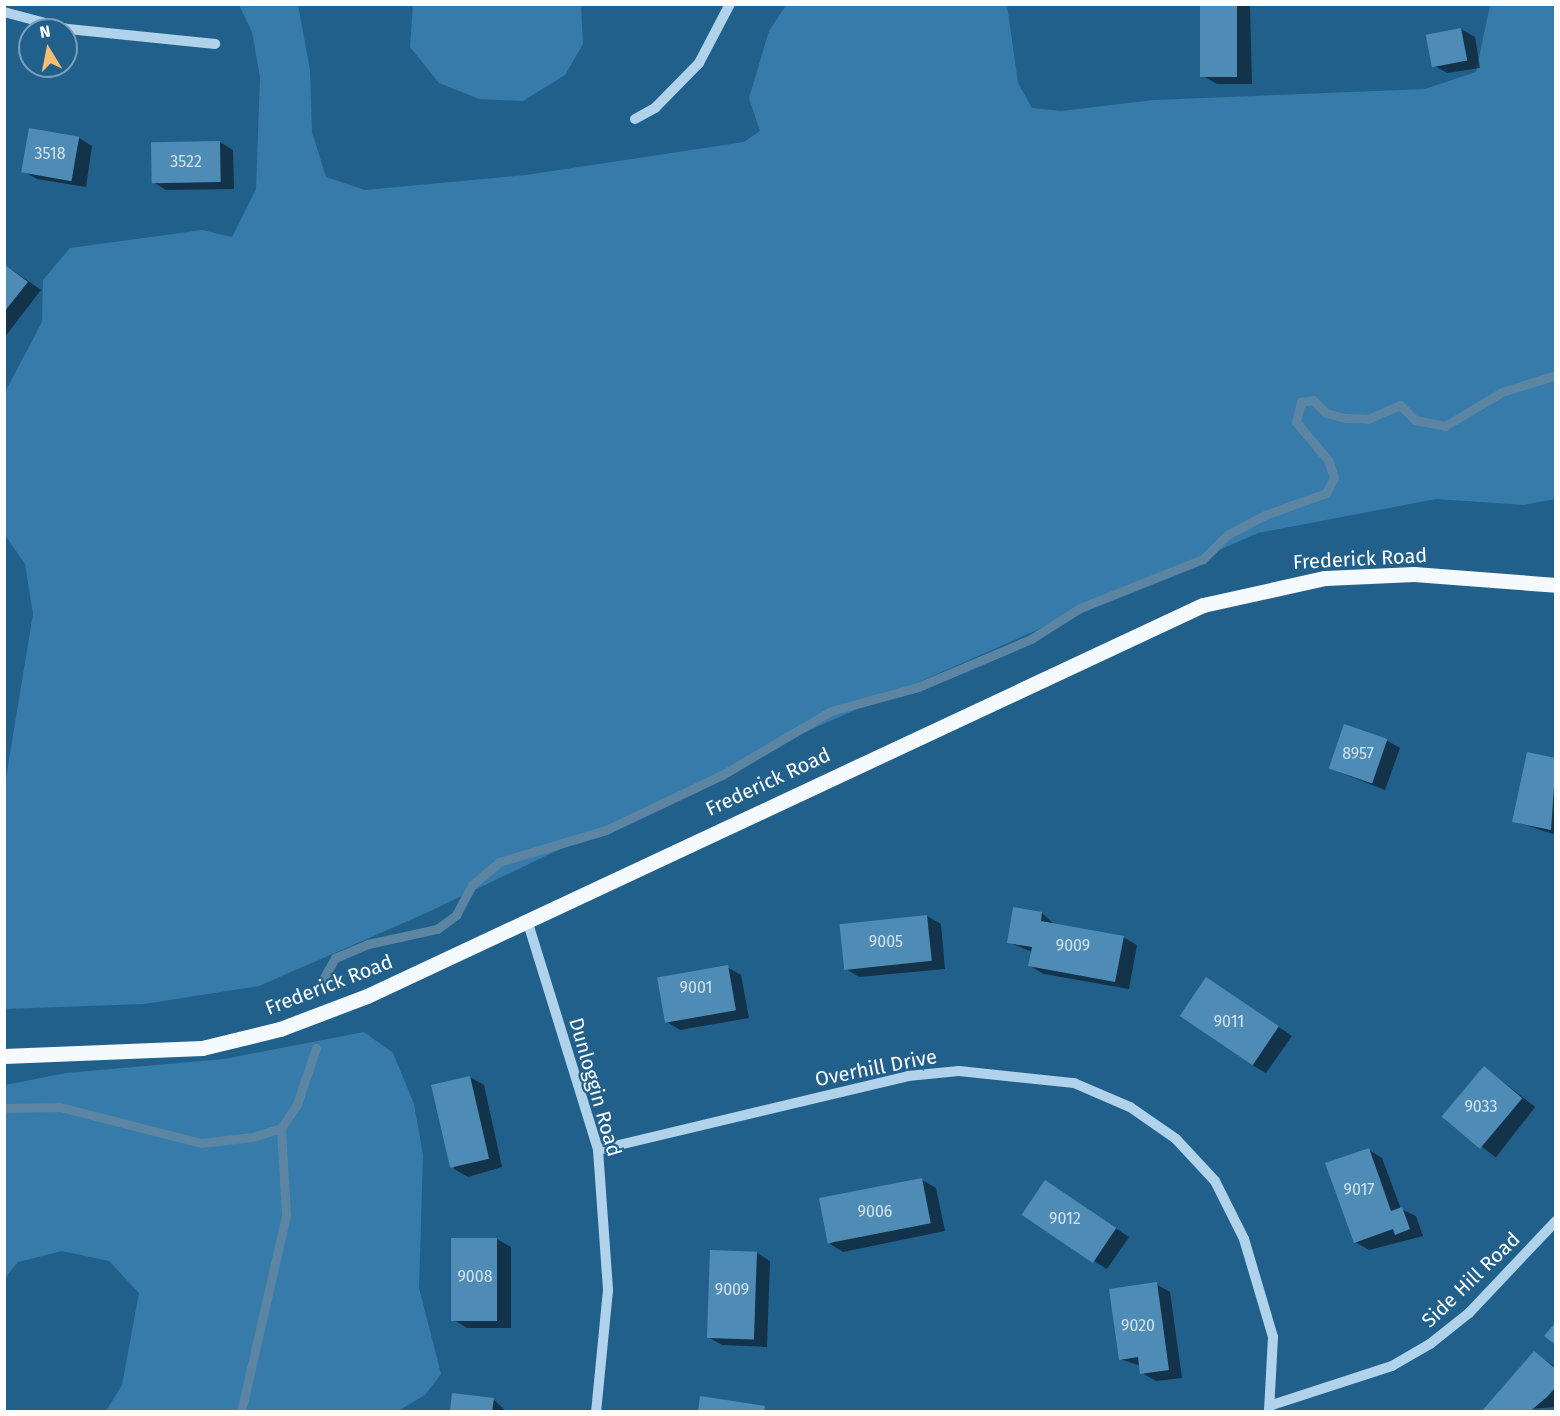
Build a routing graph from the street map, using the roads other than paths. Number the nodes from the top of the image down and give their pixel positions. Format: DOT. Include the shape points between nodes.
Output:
graph roads {
  1 [pos="730,4"];
  2 [pos="4,12"];
  3 [pos="215,44"];
  4 [pos="635,119"];
  5 [pos="1556,585"];
  6 [pos="527,920"];
  7 [pos="4,1056"];
  8 [pos="598,1150"];
  9 [pos="1556,1221"];
  10 [pos="1270,1408"];
  11 [pos="596,1412"];
  1 -- 4 [label="street" via="699,63 672,94"];
  2 -- 3 [label="street" via="78,30"];
  5 -- 6 [label="main road, Frederick Road" via="1414,574 1324,578 1203,604"];
  6 -- 7 [label="main road, Frederick Road" via="367,996 280,1029 202,1048"];
  6 -- 8 [label="street, Dunloggin Road"];
  8 -- 10 [label="street, Overhill Drive" via="908,1076 959,1071 1074,1083 1130,1107 1176,1139 1215,1181 1244,1239 1273,1337"];
  8 -- 11 [label="street, Dunloggin Road" via="608,1290"];
  9 -- 10 [label="street, Side Hill Road" via="1469,1313 1430,1344 1392,1366"];
}
